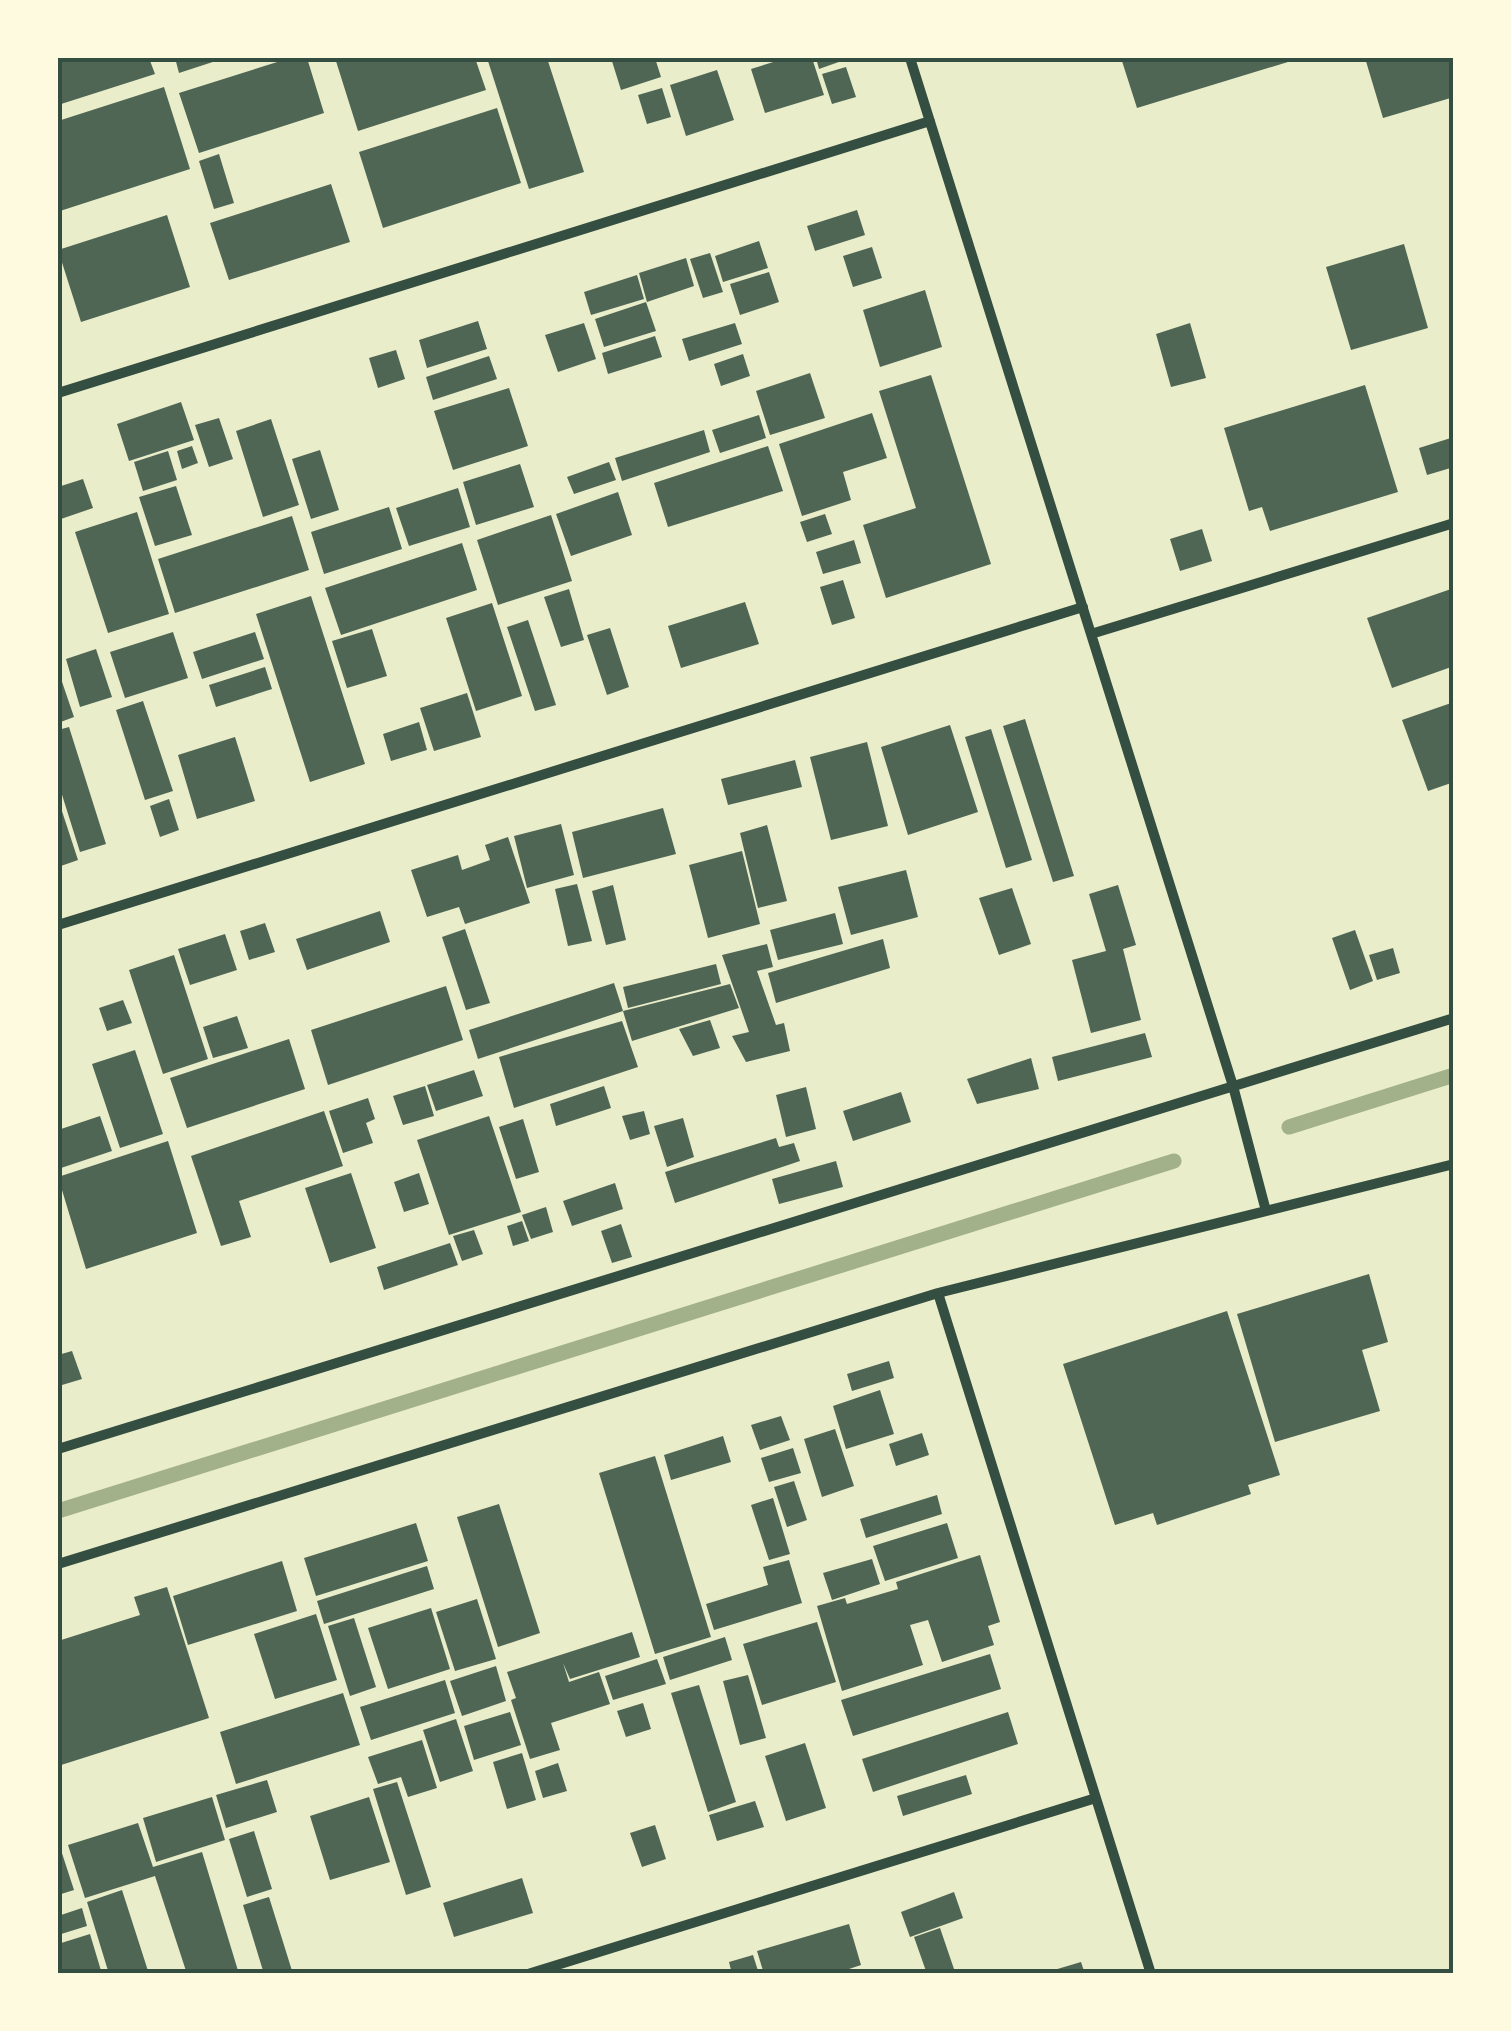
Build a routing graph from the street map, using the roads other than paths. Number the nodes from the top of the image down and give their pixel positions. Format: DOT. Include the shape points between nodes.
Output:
graph roads {
  1 [pos="910,58"];
  2 [pos="930,121"];
  3 [pos="58,392"];
  4 [pos="1454,523"];
  5 [pos="1083,606"];
  6 [pos="1091,634"];
  7 [pos="58,925"];
  8 [pos="1454,1018"];
  9 [pos="1233,1086"];
  10 [pos="1454,1164"];
  11 [pos="1266,1211"];
  12 [pos="938,1293"];
  13 [pos="58,1449"];
  14 [pos="58,1564"];
  15 [pos="1096,1798"];
  16 [pos="528,1974"];
  17 [pos="1151,1974"];
  1 -- 2 [label="street"];
  2 -- 3 [label="street"];
  2 -- 5 [label="street"];
  4 -- 6 [label="street"];
  5 -- 6 [label="street"];
  5 -- 7 [label="street"];
  6 -- 9 [label="street"];
  8 -- 9 [label="street"];
  9 -- 11 [label="street"];
  9 -- 13 [label="street"];
  10 -- 11 [label="street"];
  11 -- 12 [label="street"];
  12 -- 14 [label="street"];
  12 -- 15 [label="street"];
  15 -- 16 [label="street"];
  15 -- 17 [label="street"];
}
